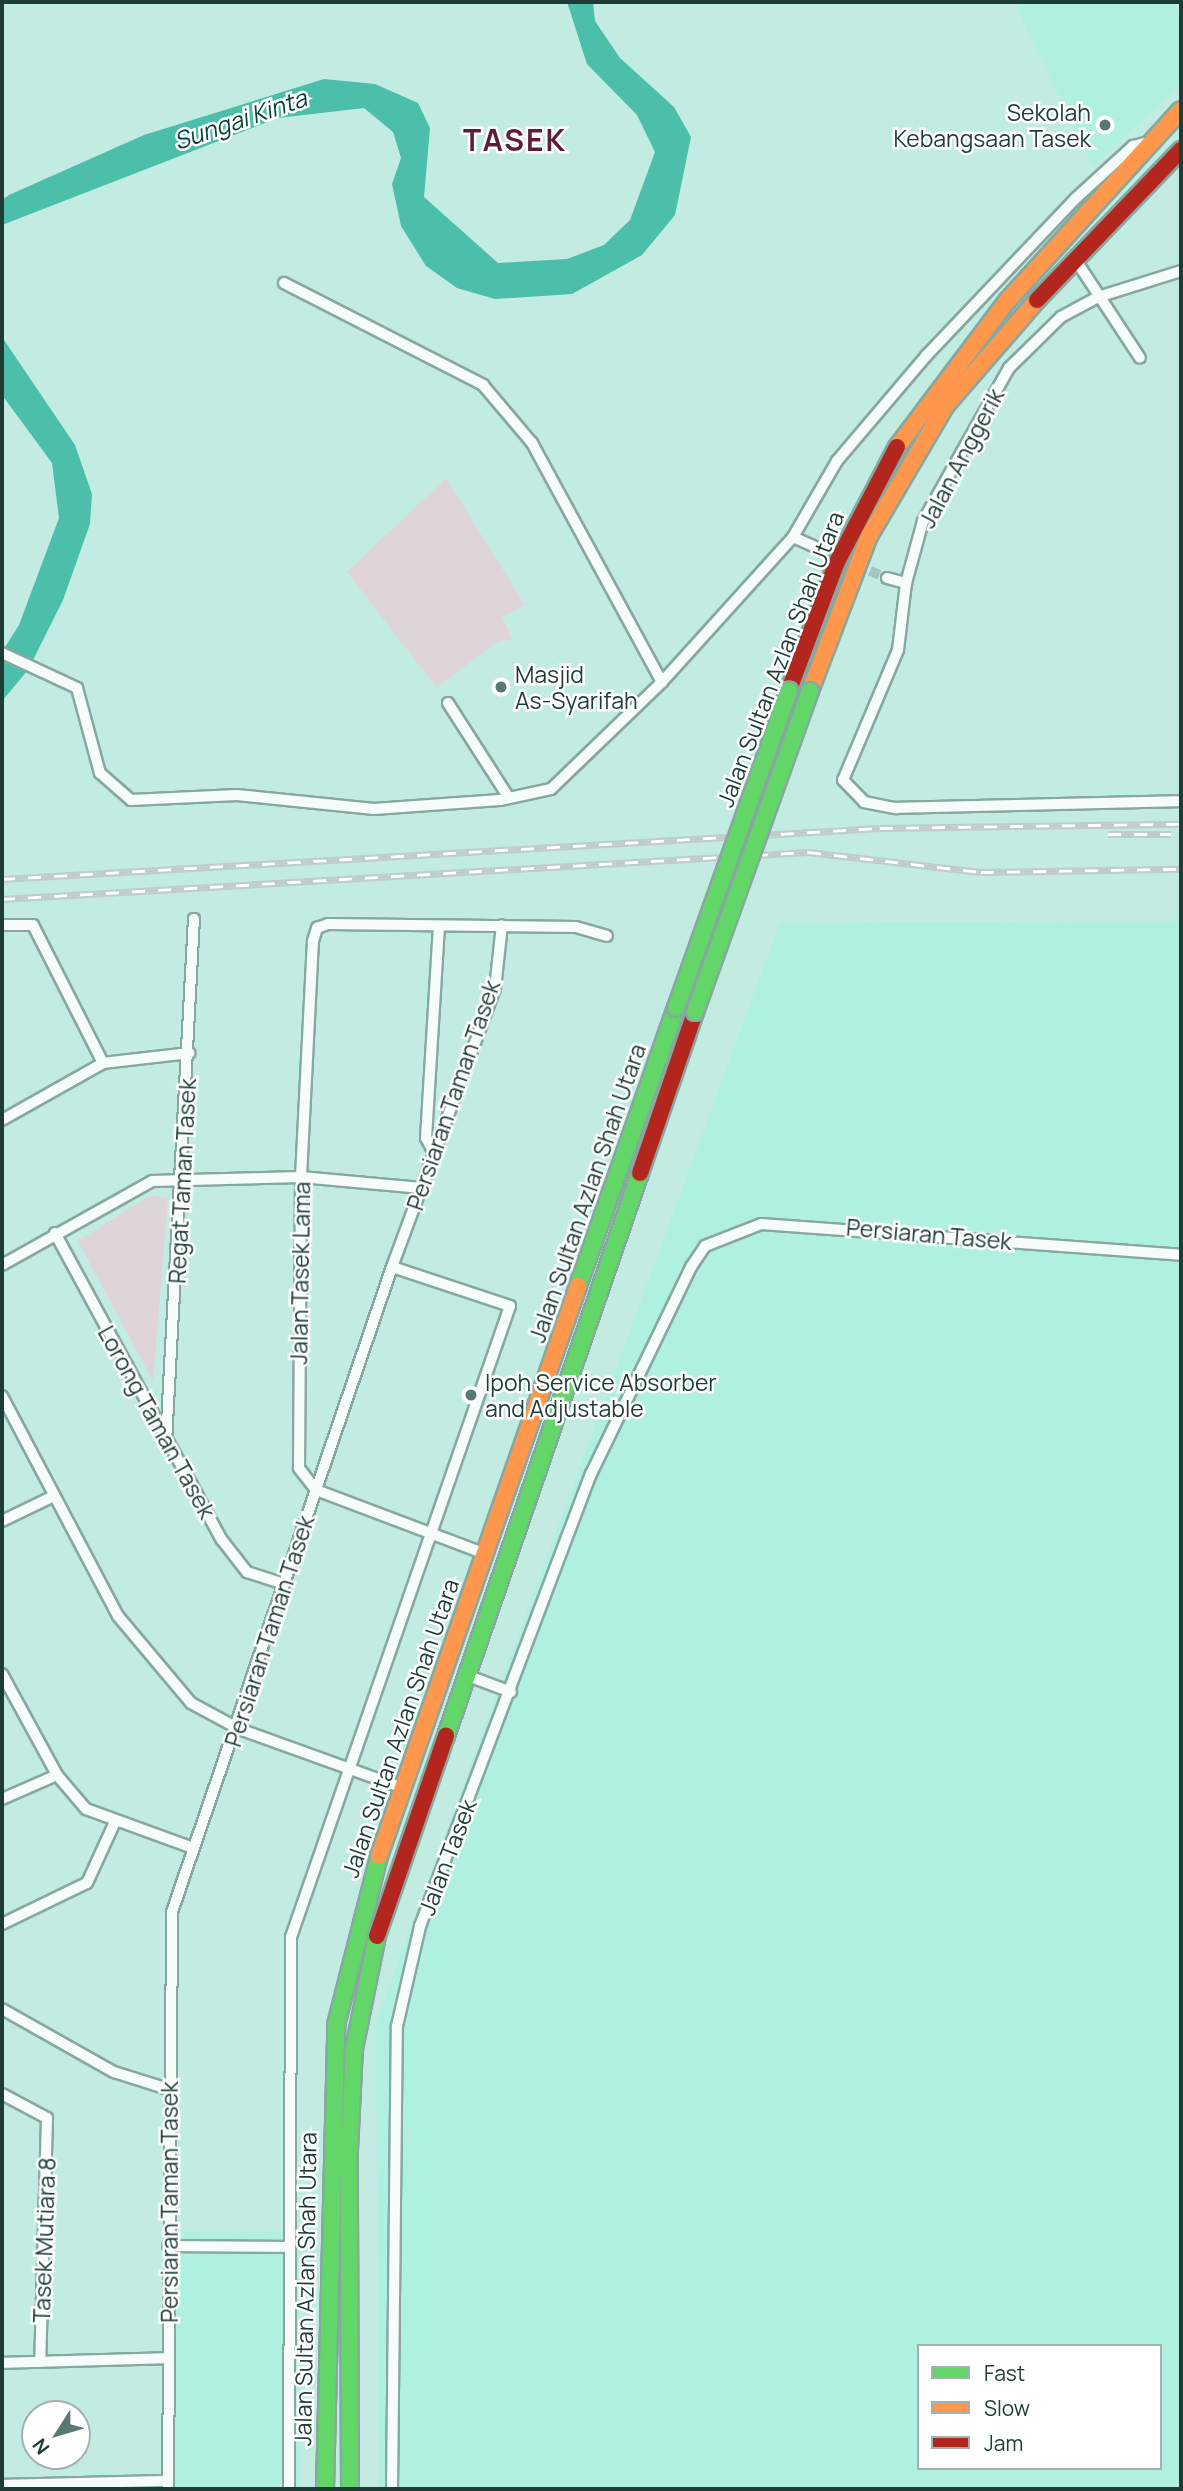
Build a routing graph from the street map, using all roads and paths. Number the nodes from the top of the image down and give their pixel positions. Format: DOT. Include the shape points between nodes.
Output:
graph roads {
  1 [pos="1181,110"];
  2 [pos="1152,142"];
  3 [pos="1181,150"];
  4 [pos="1083,192"];
  5 [pos="1077,223"];
  6 [pos="1074,259"];
  7 [pos="1181,271"];
  8 [pos="284,283"];
  9 [pos="1098,297"];
  10 [pos="1140,358"];
  11 [pos="793,537"];
  12 [pos="815,547"];
  13 [pos="887,578"];
  14 [pos="906,583"];
  15 [pos="2,653"];
  16 [pos="662,682"];
  17 [pos="448,703"];
  18 [pos="509,798"];
  19 [pos="1181,801"];
  20 [pos="194,919"];
  21 [pos="2,925"];
  22 [pos="502,925"];
  23 [pos="439,926"];
  24 [pos="607,936"];
  25 [pos="189,1053"];
  26 [pos="103,1063"];
  27 [pos="432,1086"];
  28 [pos="453,1097"];
  29 [pos="2,1120"];
  30 [pos="433,1151"];
  31 [pos="184,1177"];
  32 [pos="301,1177"];
  33 [pos="421,1188"];
  34 [pos="55,1233"];
  35 [pos="1181,1255"];
  36 [pos="2,1265"];
  37 [pos="391,1267"];
  38 [pos="691,1267"];
  39 [pos="2,1396"];
  40 [pos="166,1442"];
  41 [pos="316,1490"];
  42 [pos="54,1496"];
  43 [pos="2,1521"];
  44 [pos="431,1534"];
  45 [pos="484,1553"];
  46 [pos="284,1584"];
  47 [pos="2,1674"];
  48 [pos="466,1675"];
  49 [pos="511,1692"];
  50 [pos="239,1728"];
  51 [pos="348,1768"];
  52 [pos="57,1775"];
  53 [pos="400,1787"];
  54 [pos="2,1798"];
  55 [pos="114,1824"];
  56 [pos="193,1848"];
  57 [pos="2,1924"];
  58 [pos="2,2009"];
  59 [pos="168,2088"];
  60 [pos="2,2094"];
  61 [pos="168,2246"];
  62 [pos="289,2247"];
  63 [pos="168,2358"];
  64 [pos="40,2362"];
  65 [pos="2,2363"];
  66 [pos="2,2485"];
  67 [pos="168,2485"];
  68 [pos="54,2486"];
  69 [pos="289,2489"];
  70 [pos="325,2489"];
  71 [pos="350,2489"];
  72 [pos="392,2489"];
  1 -- 2 [label="main road, Jalan Sultan Azlan Shah Utara"];
  2 -- 4 [label="street" via="1133,146"];
  2 -- 5 [label="main road, Jalan Sultan Azlan Shah Utara"];
  3 -- 6 [label="main road, Jalan Sultan Azlan Shah Utara"];
  4 -- 5 [label="street"];
  4 -- 11 [label="street" via="865,424"];
  5 -- 45 [label="main road, Jalan Sultan Azlan Shah Utara, bridge" via="909,424 836,564"];
  6 -- 9 [label="street"];
  6 -- 48 [label="main road, Jalan Sultan Azlan Shah Utara, bridge" via="998,341 904,470 869,536 695,1012"];
  7 -- 9 [label="street, Jalan Anggerik"];
  8 -- 16 [label="street" via="483,385 532,443"];
  9 -- 10 [label="street"];
  9 -- 14 [label="street, Jalan Anggerik" via="1061,317 1009,368 923,521"];
  11 -- 12 [label="street"];
  11 -- 16 [label="street"];
  13 -- 14 [label="street"];
  14 -- 19 [label="street, Jalan Anggerik" via="898,650 843,780 864,802 896,808"];
  15 -- 18 [label="street" via="39,666 77,688 100,773 131,800 237,795 374,809"];
  16 -- 18 [label="street" via="551,789"];
  17 -- 18 [label="street"];
  20 -- 25 [label="street, Regat Taman Tasek"];
  21 -- 26 [label="street" via="33,925"];
  22 -- 23 [label="street"];
  22 -- 24 [label="street" via="576,927"];
  22 -- 28 [label="street, Persiaran Taman Tasek" via="495,989"];
  23 -- 27 [label="street"];
  23 -- 32 [label="street, Jalan Tasek Lama" via="317,928"];
  25 -- 26 [label="street"];
  25 -- 31 [label="street, Regat Taman Tasek"];
  26 -- 29 [label="street"];
  27 -- 28 [label="street"];
  27 -- 30 [label="street" via="426,1138"];
  28 -- 30 [label="street, Persiaran Taman Tasek"];
  30 -- 33 [label="street, Persiaran Taman Tasek"];
  31 -- 32 [label="street"];
  31 -- 34 [label="street" via="140,1186"];
  31 -- 40 [label="street, Regat Taman Tasek"];
  32 -- 33 [label="street"];
  32 -- 41 [label="street, Jalan Tasek Lama" via="296,1458"];
  33 -- 37 [label="street, Persiaran Taman Tasek"];
  34 -- 36 [label="street"];
  34 -- 40 [label="street, Lorong Taman Tasek"];
  35 -- 38 [label="street, Persiaran Tasek" via="761,1224 705,1246"];
  37 -- 41 [label="street, Persiaran Taman Tasek"];
  37 -- 44 [label="street" via="510,1306"];
  38 -- 49 [label="street, Jalan Tasek" via="591,1474"];
  39 -- 42 [label="street"];
  40 -- 46 [label="street, Lorong Taman Tasek" via="237,1563"];
  41 -- 44 [label="street"];
  41 -- 46 [label="street, Persiaran Taman Tasek"];
  42 -- 43 [label="street"];
  42 -- 50 [label="street" via="126,1626 191,1703"];
  44 -- 45 [label="street"];
  44 -- 51 [label="street"];
  45 -- 53 [label="main road, Jalan Sultan Azlan Shah Utara"];
  46 -- 50 [label="street, Persiaran Taman Tasek"];
  47 -- 52 [label="street"];
  48 -- 49 [label="street"];
  48 -- 71 [label="main road, Jalan Sultan Azlan Shah Utara" via="375,1943 354,2049"];
  49 -- 72 [label="street, Jalan Tasek" via="420,1926 397,2026"];
  50 -- 51 [label="street"];
  50 -- 56 [label="street, Persiaran Taman Tasek"];
  51 -- 53 [label="street"];
  51 -- 62 [label="street" via="291,1937"];
  52 -- 54 [label="street"];
  52 -- 55 [label="street" via="86,1809"];
  53 -- 70 [label="main road, Jalan Sultan Azlan Shah Utara" via="355,1934 336,2025"];
  55 -- 56 [label="street"];
  55 -- 57 [label="street" via="87,1883"];
  56 -- 59 [label="street, Persiaran Taman Tasek" via="172,1912"];
  58 -- 59 [label="street" via="114,2072"];
  59 -- 61 [label="street, Persiaran Taman Tasek"];
  60 -- 64 [label="street, Tasek Mutiara 8" via="47,2118"];
  61 -- 62 [label="street"];
  61 -- 63 [label="street, Persiaran Taman Tasek"];
  62 -- 69 [label="street"];
  63 -- 64 [label="street"];
  63 -- 67 [label="street, Persiaran Taman Tasek"];
  64 -- 65 [label="street"];
  66 -- 68 [label="street"];
  67 -- 68 [label="street"];
}
